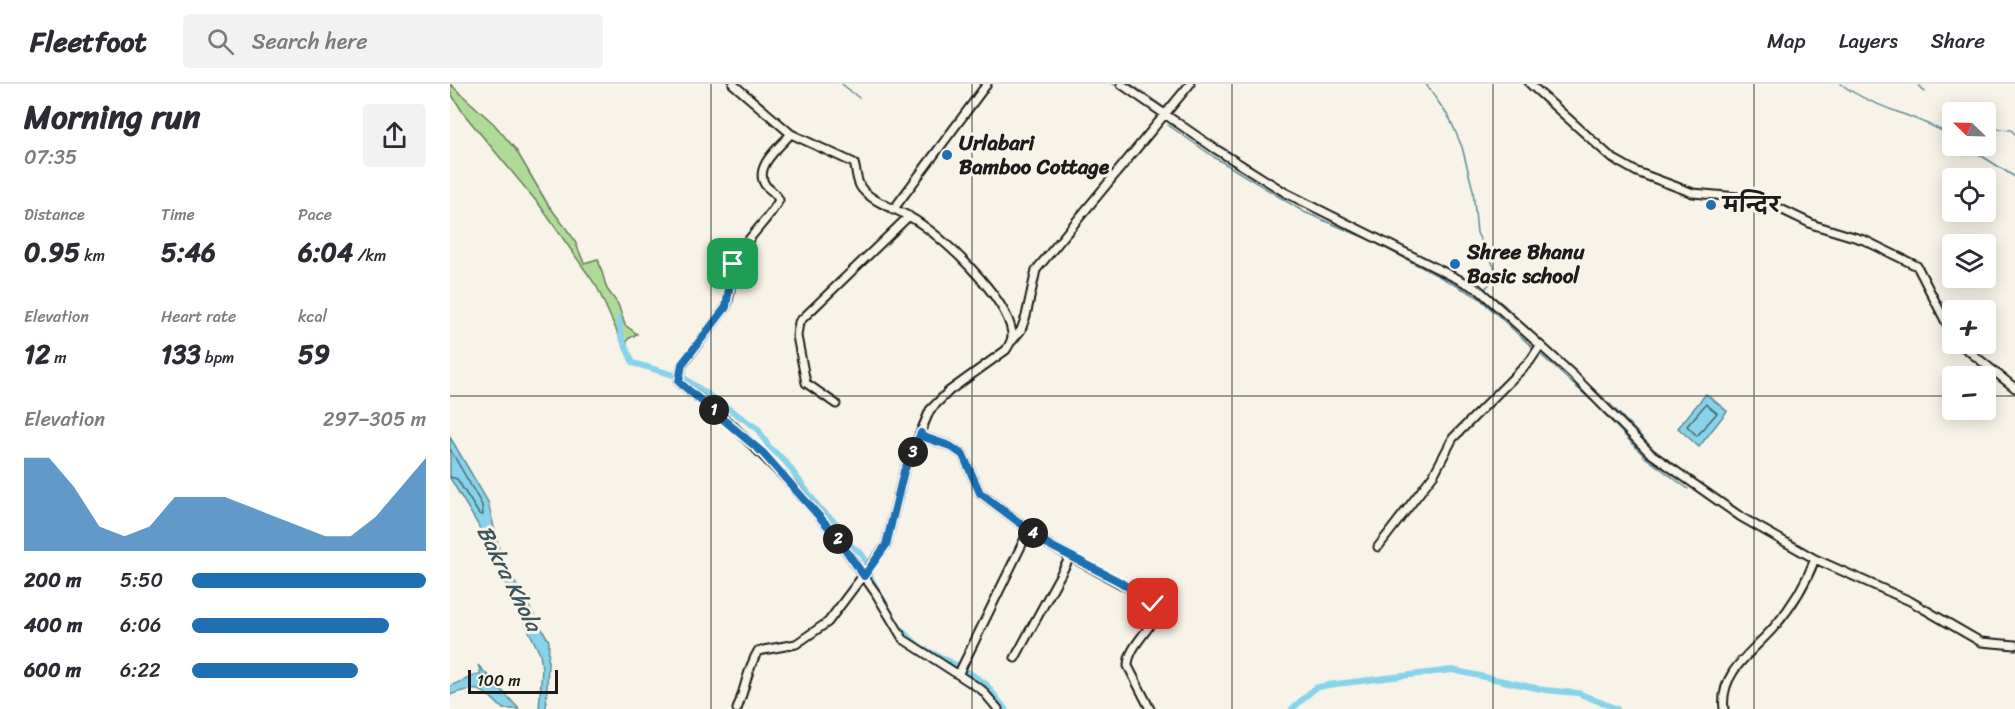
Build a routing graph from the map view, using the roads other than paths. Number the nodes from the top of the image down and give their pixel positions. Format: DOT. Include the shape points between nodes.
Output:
graph roads {
  1 [pos="733,84"];
  2 [pos="987,84"];
  3 [pos="1121,84"];
  4 [pos="1190,84"];
  5 [pos="1530,84"];
  6 [pos="1165,116"];
  7 [pos="790,134"];
  8 [pos="893,210"];
  9 [pos="909,216"];
  10 [pos="1942,315"];
  11 [pos="1012,341"];
  12 [pos="1540,346"];
  13 [pos="1972,354"];
  14 [pos="2015,388"];
  15 [pos="836,404"];
  16 [pos="921,433"];
  17 [pos="1029,530"];
  18 [pos="1378,547"];
  19 [pos="1070,557"];
  20 [pos="1815,559"];
  21 [pos="864,576"];
  22 [pos="2015,645"];
  23 [pos="1015,658"];
  24 [pos="959,673"];
  25 [pos="737,709"];
  26 [pos="999,709"];
  27 [pos="1150,709"];
  28 [pos="1724,709"];
  1 -- 7 [label="street"];
  2 -- 8 [label="street"];
  3 -- 6 [label="street"];
  4 -- 6 [label="street"];
  5 -- 10 [label="street" via="1611,158 1637,172 1693,193 1760,199 1814,225 1864,240 1917,266"];
  6 -- 11 [label="street" via="1036,270 1026,316"];
  6 -- 12 [label="street" via="1286,193 1478,290"];
  7 -- 8 [label="street" via="854,163 860,187"];
  7 -- 21 [label="street" via="762,172 766,185 779,200 738,255 726,307 682,364 680,383 763,453 833,532"];
  8 -- 9 [label="street"];
  9 -- 11 [label="street" via="944,241 969,266 1006,317"];
  9 -- 15 [label="street" via="799,322 797,336 806,383"];
  11 -- 16 [label="street" via="1000,356 938,401 925,419"];
  12 -- 18 [label="street" via="1530,361 1453,438 1434,474"];
  12 -- 20 [label="street" via="1665,464 1741,517"];
  13 -- 14 [label="street"];
  16 -- 17 [label="street" via="963,455 980,493"];
  16 -- 21 [label="street" via="904,471 886,545"];
  17 -- 19 [label="street"];
  17 -- 24 [label="street"];
  19 -- 23 [label="street"];
  19 -- 27 [label="street" via="1135,591 1158,608 1155,622 1128,659"];
  20 -- 22 [label="street" via="1910,601 1981,642"];
  20 -- 28 [label="street" via="1807,580 1775,627 1736,668 1725,686"];
  21 -- 24 [label="street" via="903,639"];
  21 -- 25 [label="street" via="828,622 807,639 758,651 750,664"];
  24 -- 26 [label="street"];
}
